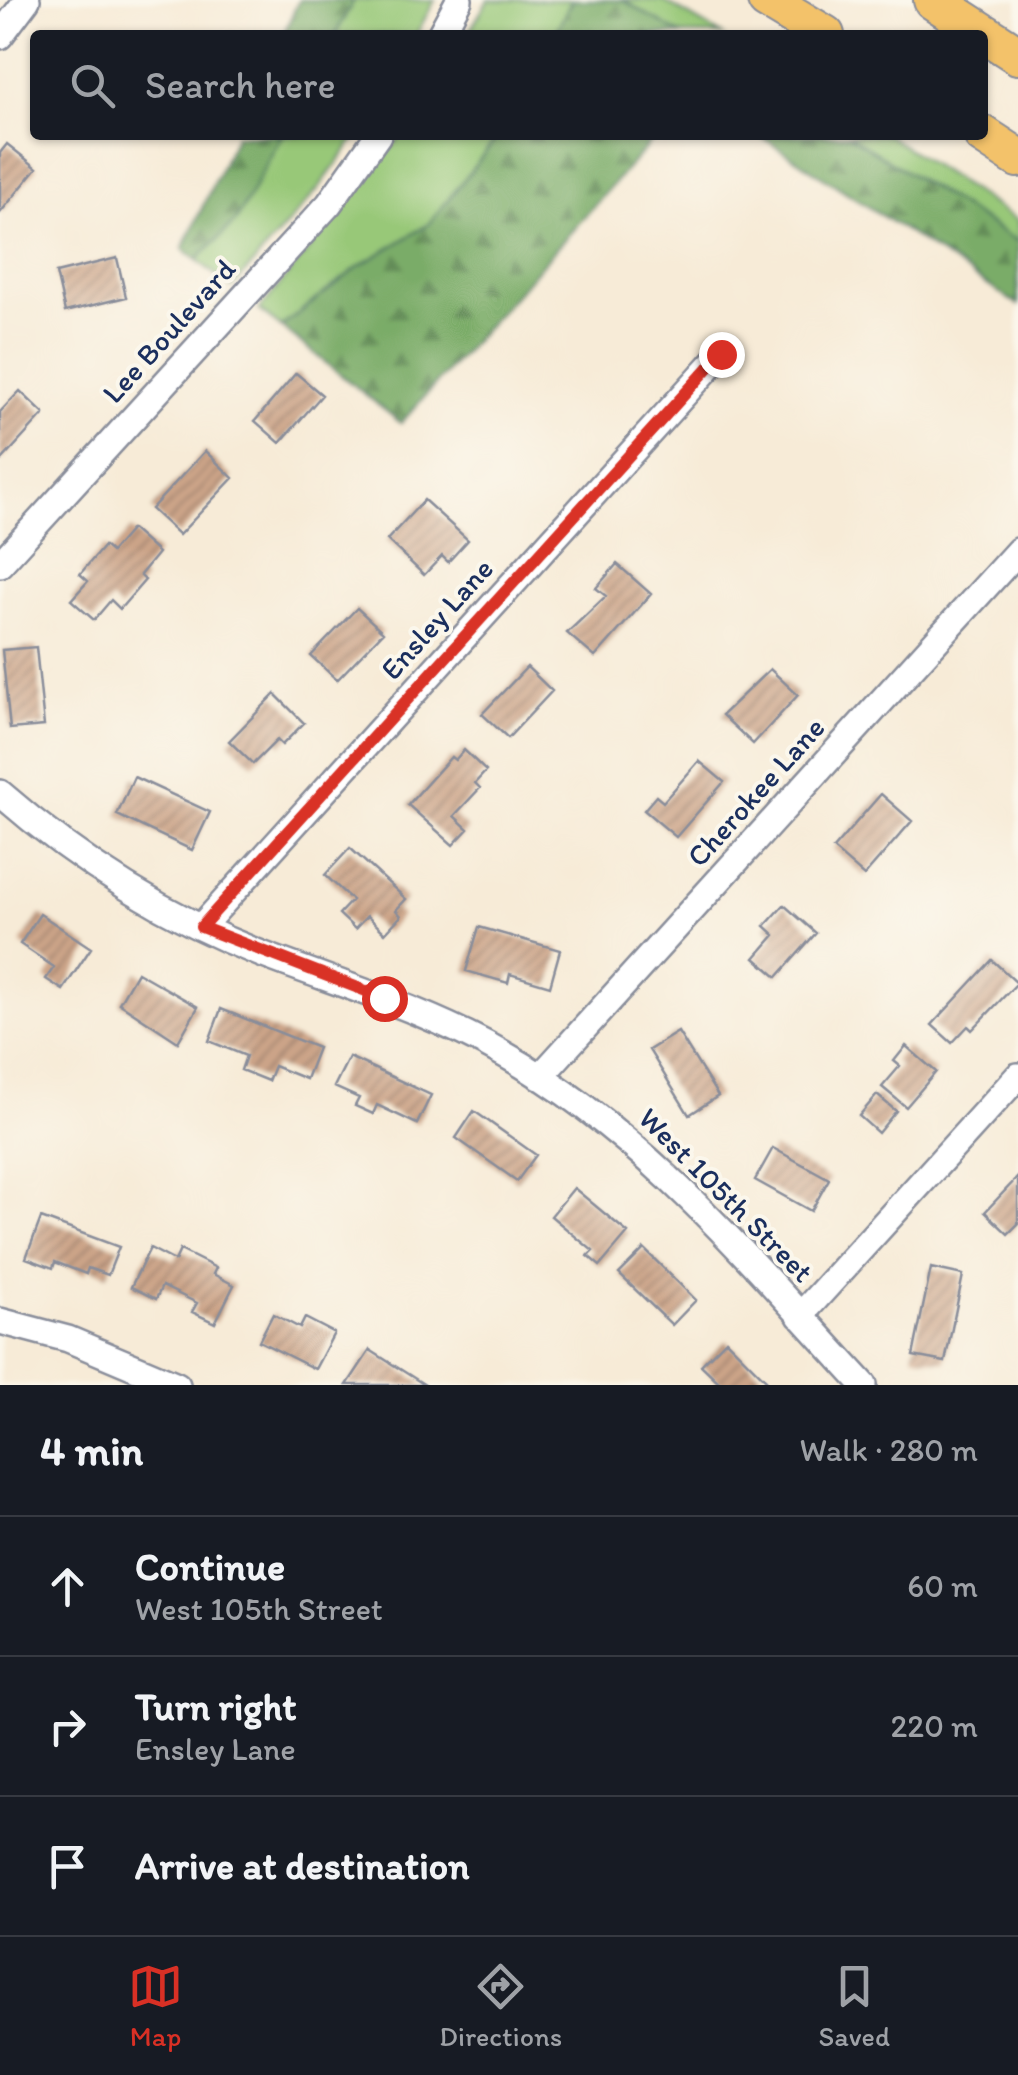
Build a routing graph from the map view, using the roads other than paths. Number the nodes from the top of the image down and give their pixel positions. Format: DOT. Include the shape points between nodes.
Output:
graph roads {
  1 [pos="26,0"];
  2 [pos="459,0"];
  3 [pos="767,0"];
  4 [pos="933,0"];
  5 [pos="443,30"];
  6 [pos="817,30"];
  7 [pos="979,30"];
  8 [pos="0,36"];
  9 [pos="988,36"];
  10 [pos="1018,55"];
  11 [pos="988,137"];
  12 [pos="374,140"];
  13 [pos="1018,158"];
  14 [pos="721,354"];
  15 [pos="1018,551"];
  16 [pos="0,564"];
  17 [pos="0,793"];
  18 [pos="201,927"];
  19 [pos="1018,1076"];
  20 [pos="540,1077"];
  21 [pos="800,1316"];
  22 [pos="0,1321"];
  23 [pos="177,1385"];
  24 [pos="864,1385"];
  1 -- 8 [label="street"];
  2 -- 5 [label="street"];
  3 -- 6 [label="highway"];
  4 -- 7 [label="highway"];
  9 -- 10 [label="highway"];
  11 -- 13 [label="highway"];
  12 -- 16 [label="street, Lee Boulevard" via="328,204"];
  14 -- 18 [label="street, Ensley Lane"];
  15 -- 20 [label="street, Cherokee Lane"];
  17 -- 18 [label="street, West 105th Street" via="58,844"];
  18 -- 20 [label="street, West 105th Street" via="438,1019"];
  19 -- 21 [label="street"];
  20 -- 21 [label="street, West 105th Street" via="660,1166"];
  21 -- 24 [label="street, West 105th Street"];
  22 -- 23 [label="street" via="68,1339"];
}
